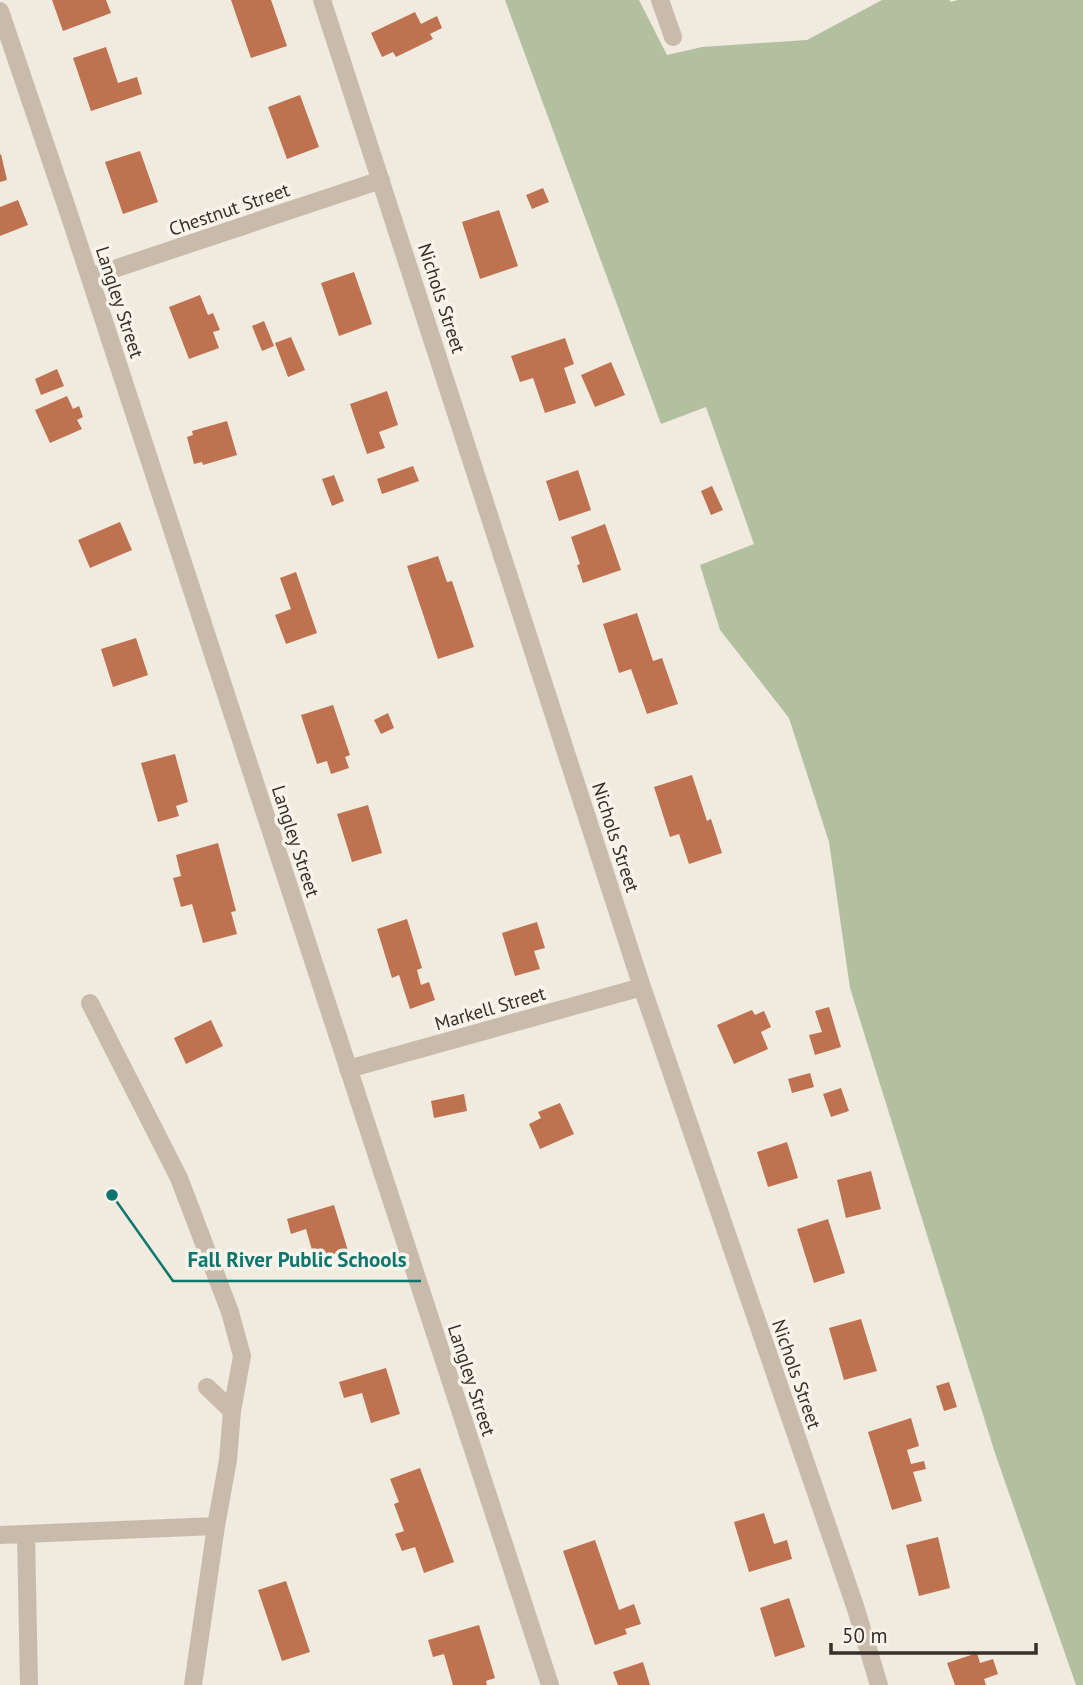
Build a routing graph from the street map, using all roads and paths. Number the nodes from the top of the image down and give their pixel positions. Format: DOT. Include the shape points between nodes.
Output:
graph roads {
  1 [pos="322,0"];
  2 [pos="660,0"];
  3 [pos="0,11"];
  4 [pos="673,37"];
  5 [pos="381,180"];
  6 [pos="90,278"];
  7 [pos="642,987"];
  8 [pos="90,1003"];
  9 [pos="348,1069"];
  10 [pos="207,1387"];
  11 [pos="233,1411"];
  12 [pos="216,1526"];
  13 [pos="26,1534"];
  14 [pos="0,1535"];
  15 [pos="29,1685"];
  16 [pos="193,1685"];
  17 [pos="550,1685"];
  18 [pos="879,1685"];
  1 -- 5 [label="street, Nichols Street"];
  2 -- 4 [label="street"];
  3 -- 6 [label="street, Langley Street"];
  5 -- 6 [label="street, Chestnut Street"];
  5 -- 7 [label="street, Nichols Street"];
  6 -- 9 [label="street, Langley Street"];
  7 -- 9 [label="street, Markell Street"];
  7 -- 18 [label="street, Nichols Street"];
  8 -- 11 [label="street" via="179,1178 230,1312 242,1356"];
  9 -- 17 [label="street, Langley Street"];
  10 -- 11 [label="street"];
  11 -- 12 [label="street"];
  12 -- 13 [label="street"];
  12 -- 16 [label="street"];
  13 -- 14 [label="street"];
  13 -- 15 [label="street"];
}
